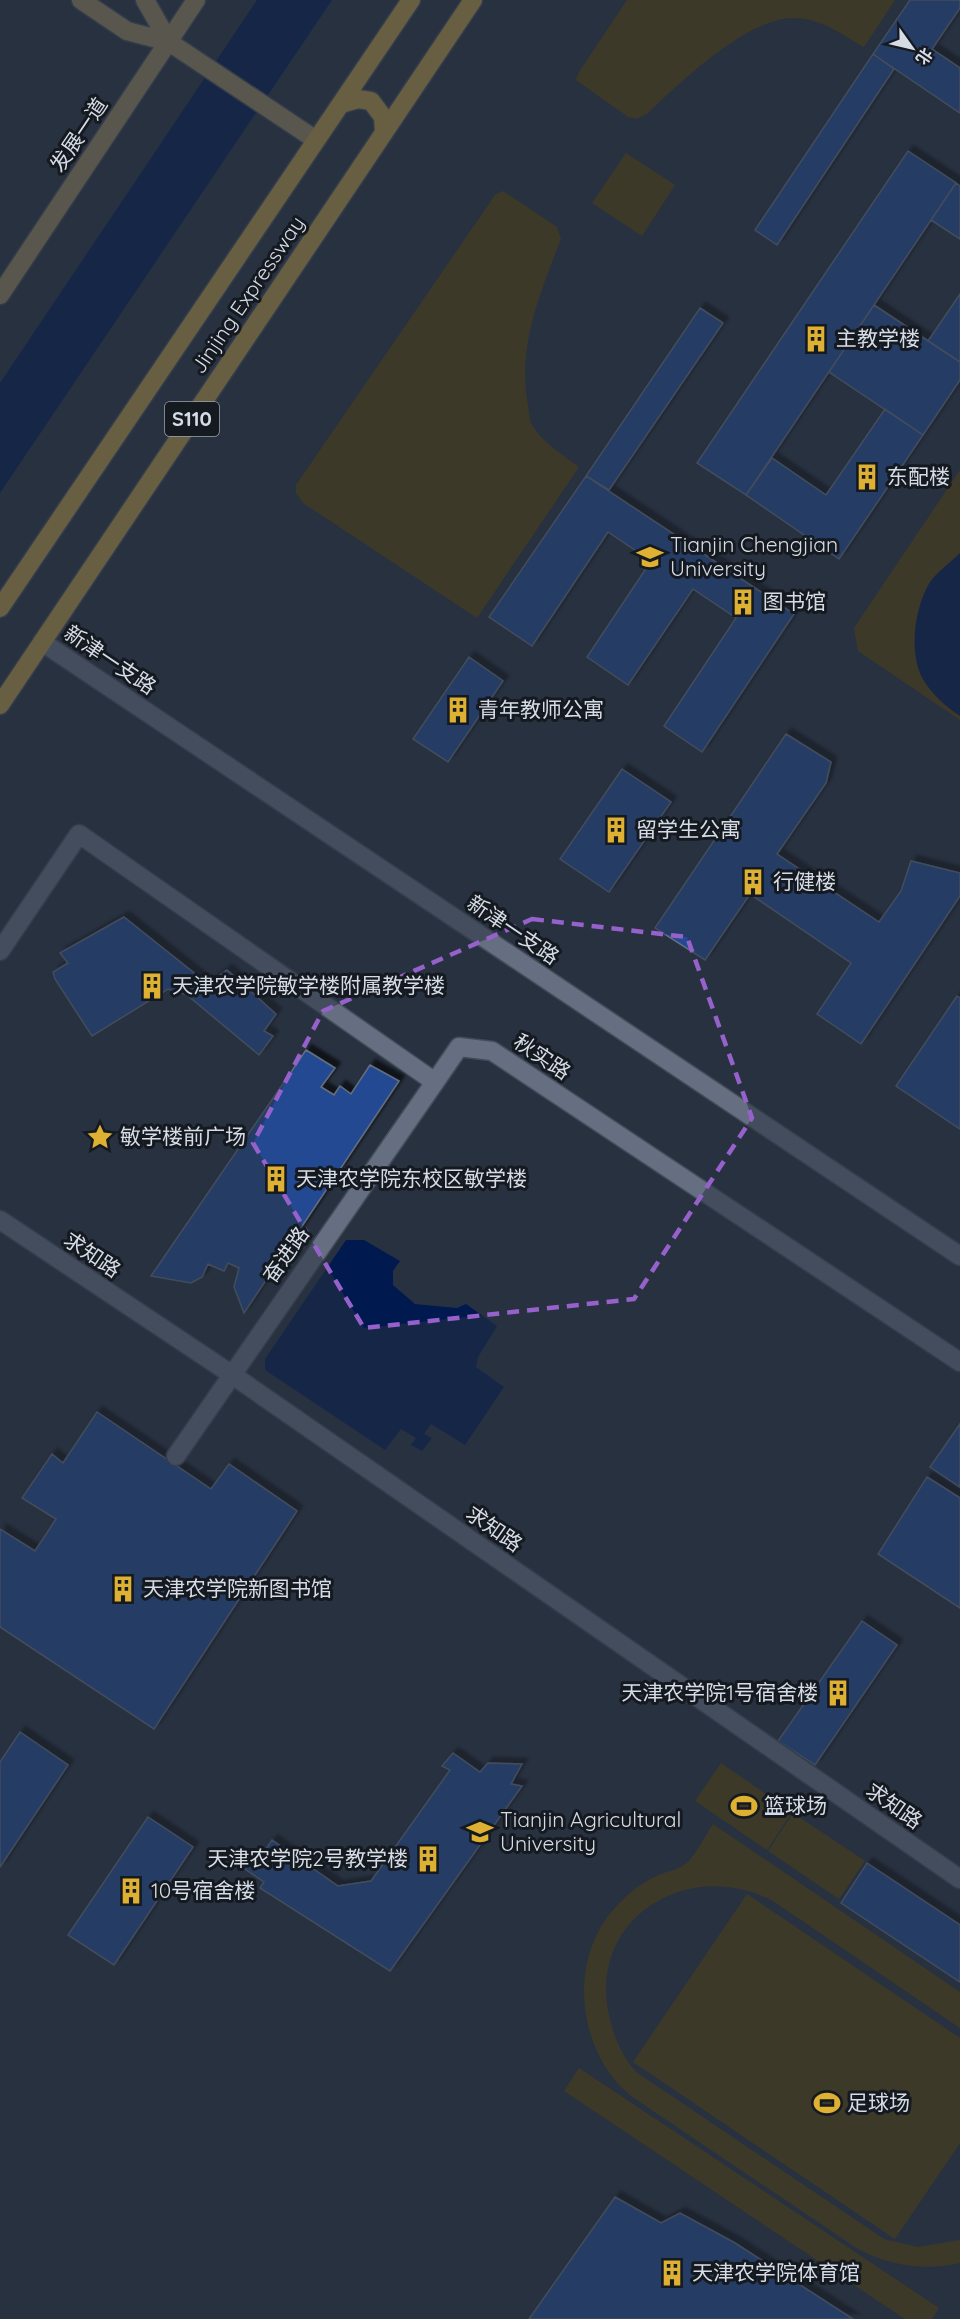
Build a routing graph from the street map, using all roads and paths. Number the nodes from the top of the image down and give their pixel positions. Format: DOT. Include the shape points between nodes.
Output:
graph roads {
  1 [pos="81,0"];
  2 [pos="145,0"];
  3 [pos="196,0"];
  4 [pos="411,0"];
  5 [pos="473,0"];
  6 [pos="169,42"];
  7 [pos="341,104"];
  8 [pos="384,133"];
  9 [pos="316,141"];
  10 [pos="0,294"];
  11 [pos="0,608"];
  12 [pos="42,642"];
  13 [pos="0,705"];
  14 [pos="0,951"];
  15 [pos="435,1082"];
  16 [pos="0,1220"];
  17 [pos="960,1256"];
  18 [pos="960,1362"];
  19 [pos="231,1374"];
  20 [pos="176,1456"];
  21 [pos="960,1879"];
  1 -- 6 [label="main road" via="127,31"];
  2 -- 6 [label="main road"];
  3 -- 6 [label="main road, 发展一道"];
  4 -- 7 [label="highway, Jinjing Expressway / S110"];
  5 -- 8 [label="highway, Jinjing Expressway / S110"];
  6 -- 9 [label="main road"];
  6 -- 10 [label="main road, 发展一道"];
  7 -- 8 [label="highway" via="358,99 371,101 383,117"];
  7 -- 9 [label="highway, Jinjing Expressway / S110"];
  8 -- 12 [label="highway, Jinjing Expressway / S110"];
  9 -- 11 [label="highway, Jinjing Expressway / S110"];
  12 -- 13 [label="highway, Jinjing Expressway / S110"];
  12 -- 17 [label="street, 新津一支路"];
  14 -- 15 [label="street" via="79,834"];
  15 -- 18 [label="street, 秋实路" via="459,1047 492,1051"];
  15 -- 19 [label="street, 奋进路"];
  16 -- 19 [label="street, 求知路"];
  19 -- 20 [label="street, 奋进路"];
  19 -- 21 [label="street, 求知路"];
}
